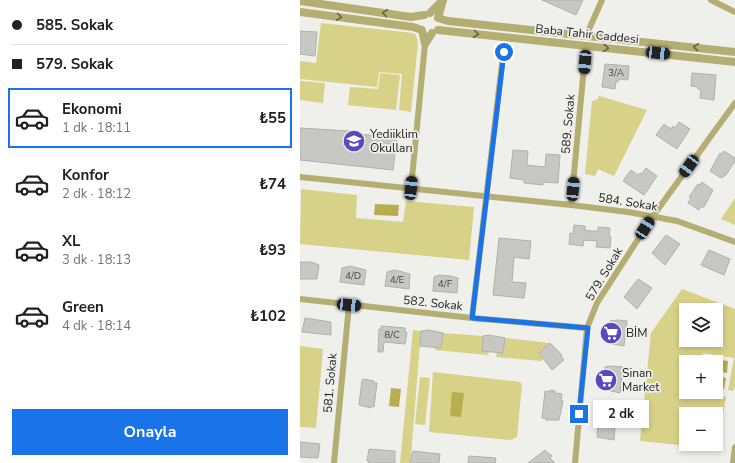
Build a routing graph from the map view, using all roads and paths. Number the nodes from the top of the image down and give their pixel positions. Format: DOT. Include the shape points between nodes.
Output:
graph roads {
  1 [pos="443,0"];
  2 [pos="602,0"];
  3 [pos="711,0"];
  4 [pos="300,1"];
  5 [pos="300,12"];
  6 [pos="735,12"];
  7 [pos="427,14"];
  8 [pos="438,18"];
  9 [pos="422,30"];
  10 [pos="435,32"];
  11 [pos="586,36"];
  12 [pos="505,38"];
  13 [pos="425,44"];
  14 [pos="586,46"];
  15 [pos="735,52"];
  16 [pos="735,62"];
  17 [pos="735,103"];
  18 [pos="300,177"];
  19 [pos="411,188"];
  20 [pos="486,197"];
  21 [pos="572,205"];
  22 [pos="653,216"];
  23 [pos="735,242"];
  24 [pos="300,299"];
  25 [pos="349,305"];
  26 [pos="472,318"];
  27 [pos="588,328"];
  28 [pos="735,447"];
  29 [pos="334,463"];
  30 [pos="575,463"];
  31 [pos="733,463"];
  1 -- 7 [label="street"];
  1 -- 8 [label="street"];
  2 -- 11 [label="street"];
  3 -- 6 [label="street"];
  7 -- 4 [label="street, one-way" via="411,17"];
  5 -- 9 [label="street, one-way"];
  7 -- 8 [label="street"];
  7 -- 9 [label="street" via="420,24"];
  8 -- 10 [label="street" via="440,24"];
  8 -- 11 [label="street, Baba Tahir Caddesi"];
  9 -- 10 [label="street"];
  9 -- 13 [label="street"];
  10 -- 12 [label="street, Baba Tahir Caddesi, one-way"];
  10 -- 13 [label="street"];
  15 -- 11 [label="street, Baba Tahir Caddesi, one-way"];
  12 -- 14 [label="street, Baba Tahir Caddesi"];
  12 -- 20 [label="street"];
  13 -- 19 [label="street"];
  14 -- 16 [label="street, Baba Tahir Caddesi, one-way"];
  14 -- 21 [label="street, 589. Sokak"];
  17 -- 22 [label="street, 579. Sokak"];
  18 -- 19 [label="street, 584. Sokak"];
  19 -- 20 [label="street, 584. Sokak"];
  20 -- 21 [label="street, 584. Sokak"];
  20 -- 26 [label="street"];
  21 -- 22 [label="street, 584. Sokak"];
  22 -- 23 [label="street, 584. Sokak" via="677,221"];
  22 -- 27 [label="street, 579. Sokak" via="597,303"];
  24 -- 25 [label="street, 582. Sokak"];
  25 -- 26 [label="street, 582. Sokak"];
  25 -- 29 [label="street, 581. Sokak"];
  26 -- 27 [label="street, 582. Sokak"];
  27 -- 30 [label="street, 579. Sokak"];
  28 -- 31 [label="street"];
}
